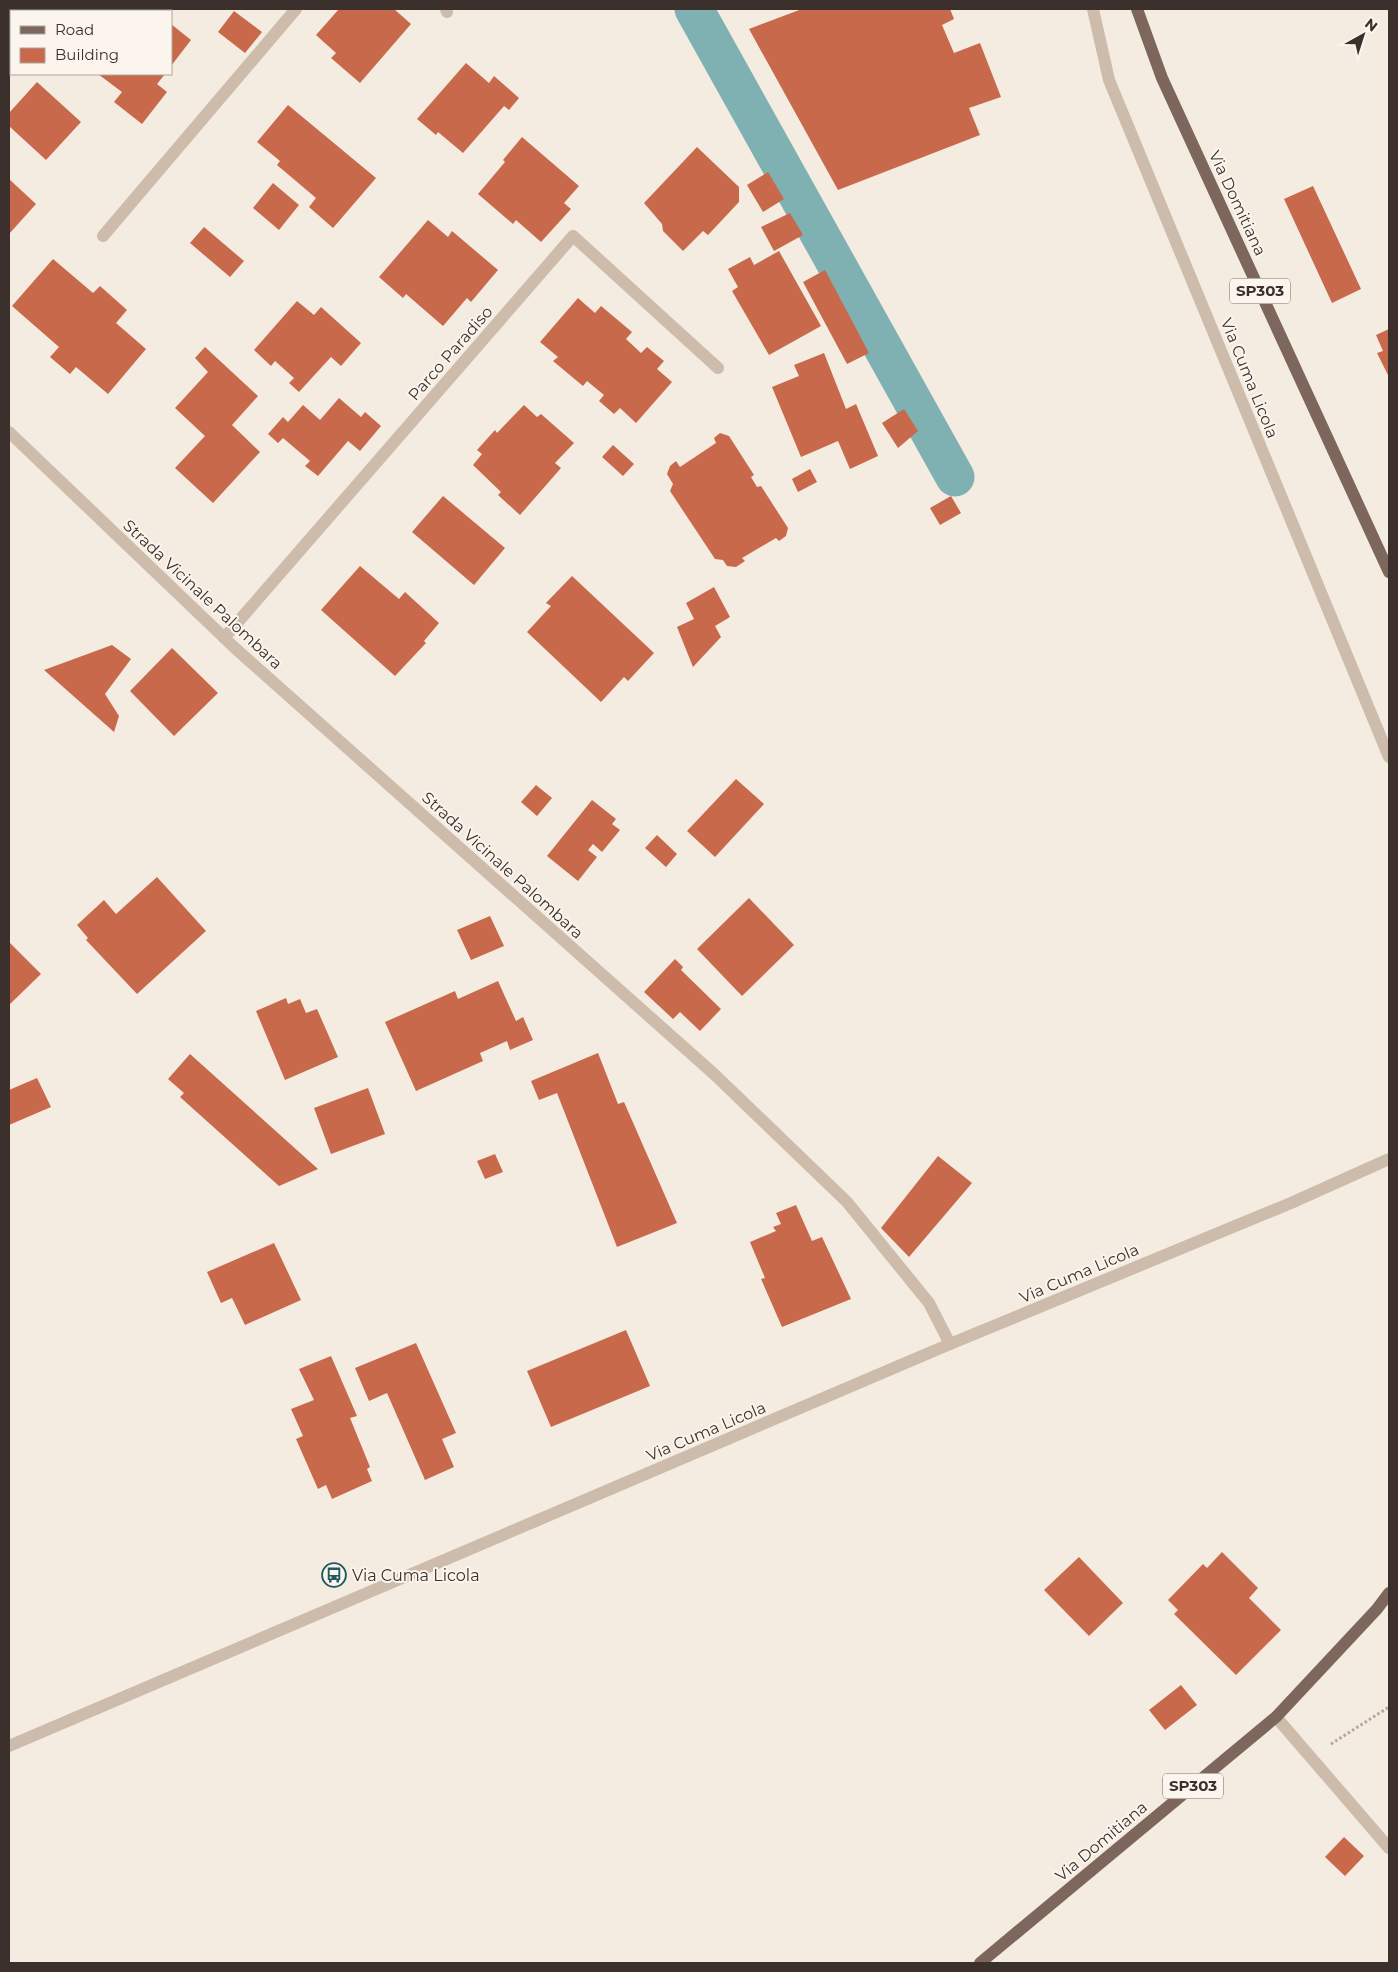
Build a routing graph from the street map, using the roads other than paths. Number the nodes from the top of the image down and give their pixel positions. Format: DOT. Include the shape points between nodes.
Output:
graph roads {
  1 [pos="296,9"];
  2 [pos="1093,9"];
  3 [pos="1137,9"];
  4 [pos="103,236"];
  5 [pos="718,368"];
  6 [pos="9,432"];
  7 [pos="1389,572"];
  8 [pos="224,638"];
  9 [pos="1389,757"];
  10 [pos="1389,1158"];
  11 [pos="950,1344"];
  12 [pos="1389,1593"];
  13 [pos="1276,1717"];
  14 [pos="9,1746"];
  15 [pos="1389,1848"];
  16 [pos="980,1963"];
  1 -- 4 [label="street"];
  2 -- 9 [label="street, Via Cuma Licola" via="1109,80"];
  3 -- 7 [label="main road, Via Domitiana / SP303" via="1162,78"];
  5 -- 8 [label="street, Parco Paradiso" via="573,236"];
  6 -- 8 [label="street, Strada Vicinale Palombara"];
  8 -- 11 [label="street, Strada Vicinale Palombara" via="714,1074 847,1202 929,1303"];
  10 -- 11 [label="street, Via Cuma Licola" via="1291,1203"];
  11 -- 14 [label="street, Via Cuma Licola"];
  12 -- 13 [label="main road, Via Domitiana / SP303" via="1377,1610"];
  13 -- 15 [label="street"];
  13 -- 16 [label="main road, Via Domitiana / SP303"];
}
